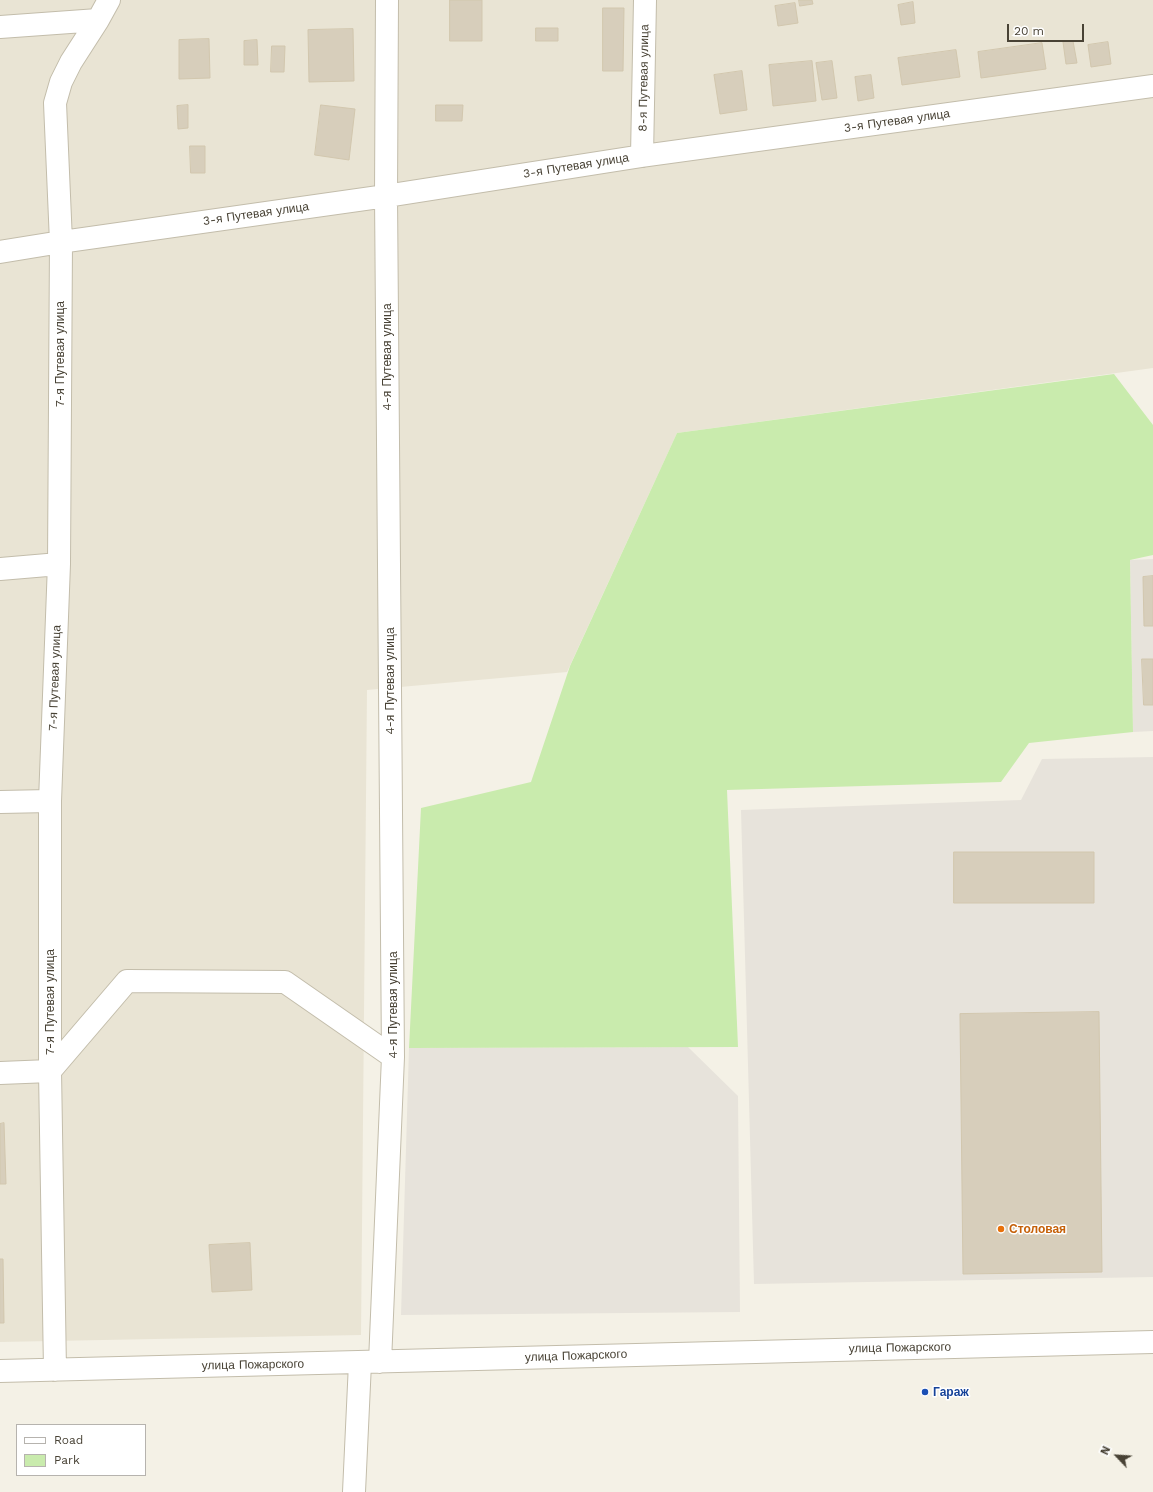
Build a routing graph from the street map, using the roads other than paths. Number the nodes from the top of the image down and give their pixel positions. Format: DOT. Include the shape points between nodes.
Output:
graph roads {
  1 [pos="109,0"];
  2 [pos="387,0"];
  3 [pos="645,0"];
  4 [pos="98,20"];
  5 [pos="0,27"];
  6 [pos="1153,86"];
  7 [pos="642,156"];
  8 [pos="386,196"];
  9 [pos="60,242"];
  10 [pos="0,252"];
  11 [pos="59,564"];
  12 [pos="0,569"];
  13 [pos="50,801"];
  14 [pos="0,802"];
  15 [pos="393,1057"];
  16 [pos="50,1071"];
  17 [pos="0,1073"];
  18 [pos="1153,1342"];
  19 [pos="370,1362"];
  20 [pos="55,1370"];
  21 [pos="0,1371"];
  22 [pos="354,1492"];
  1 -- 4 [label="street, 7-я Путевая улица"];
  2 -- 8 [label="street, 4-я Путевая улица"];
  3 -- 7 [label="street, 8-я Путевая улица"];
  4 -- 5 [label="street"];
  4 -- 9 [label="street, 7-я Путевая улица" via="71,62 61,82 56,103"];
  6 -- 7 [label="street, 3-я Путевая улица"];
  7 -- 8 [label="street, 3-я Путевая улица"];
  8 -- 9 [label="street, 3-я Путевая улица"];
  8 -- 15 [label="street, 4-я Путевая улица"];
  9 -- 10 [label="street, 3-я Путевая улица"];
  9 -- 11 [label="street, 7-я Путевая улица"];
  11 -- 12 [label="street"];
  11 -- 13 [label="street, 7-я Путевая улица"];
  13 -- 14 [label="street"];
  13 -- 16 [label="street, 7-я Путевая улица"];
  15 -- 16 [label="street" via="285,982 127,981"];
  15 -- 19 [label="street, 4-я Путевая улица"];
  16 -- 17 [label="street"];
  16 -- 20 [label="street, 7-я Путевая улица"];
  18 -- 19 [label="street, улица Пожарского"];
  19 -- 20 [label="street, улица Пожарского"];
  19 -- 22 [label="street, 4-я Путевая улица"];
  20 -- 21 [label="street, улица Пожарского"];
}
